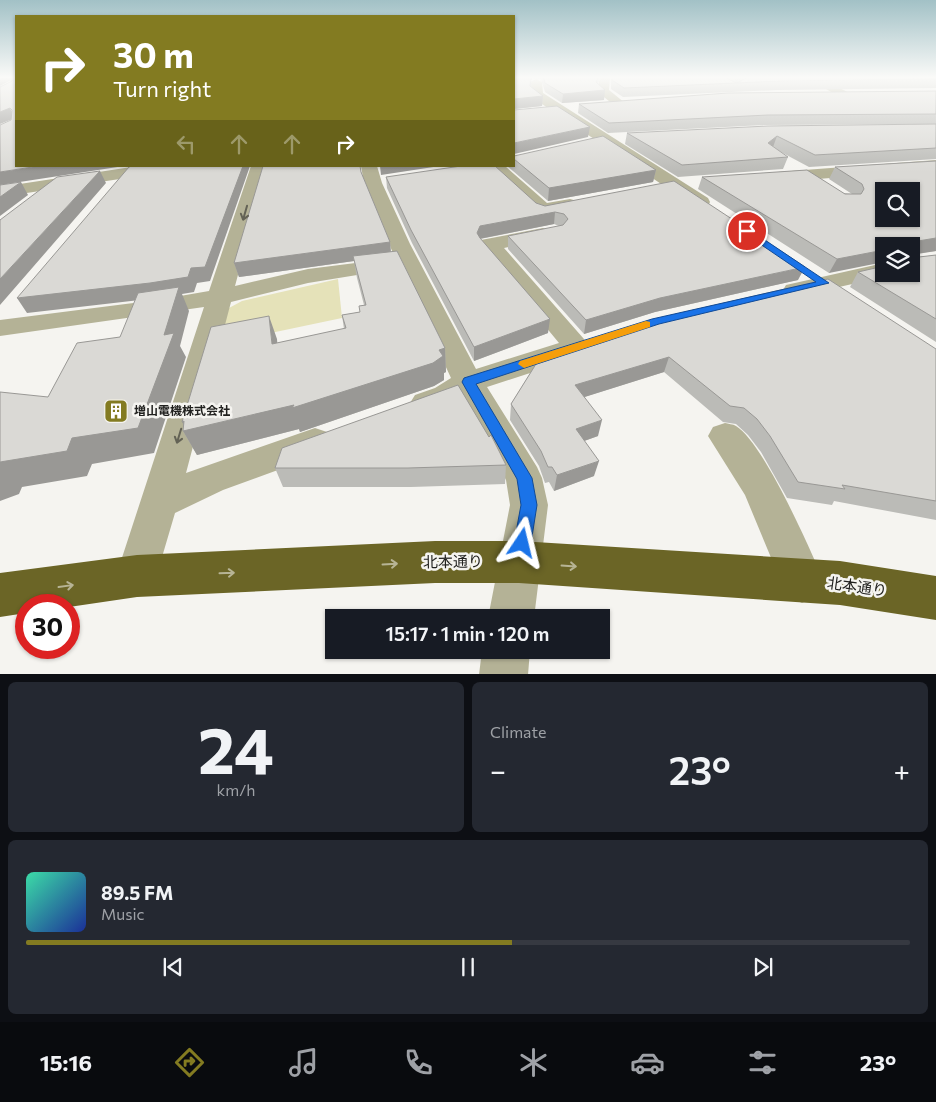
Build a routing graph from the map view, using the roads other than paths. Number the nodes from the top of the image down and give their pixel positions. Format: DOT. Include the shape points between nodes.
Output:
graph roads {
  1 [pos="559,109"];
  2 [pos="877,109"];
  3 [pos="936,128"];
  4 [pos="892,130"];
  5 [pos="631,137"];
  6 [pos="602,140"];
  7 [pos="585,144"];
  8 [pos="887,156"];
  9 [pos="782,160"];
  10 [pos="936,165"];
  11 [pos="166,167"];
  12 [pos="259,167"];
  13 [pos="487,167"];
  14 [pos="495,167"];
  15 [pos="912,167"];
  16 [pos="474,169"];
  17 [pos="127,173"];
  18 [pos="806,175"];
  19 [pos="378,177"];
  20 [pos="758,178"];
  21 [pos="700,182"];
  22 [pos="59,183"];
  23 [pos="674,185"];
  24 [pos="831,190"];
  25 [pos="646,191"];
  26 [pos="0,192"];
  27 [pos="108,196"];
  28 [pos="590,201"];
  29 [pos="29,206"];
  30 [pos="714,211"];
  31 [pos="554,232"];
  32 [pos="408,262"];
  33 [pos="875,271"];
  34 [pos="816,278"];
  35 [pos="772,295"];
  36 [pos="220,297"];
  37 [pos="19,302"];
  38 [pos="856,304"];
  39 [pos="0,327"];
  40 [pos="468,382"];
  41 [pos="401,412"];
  42 [pos="346,431"];
  43 [pos="725,436"];
  44 [pos="159,502"];
  45 [pos="519,562"];
  46 [pos="137,576"];
  47 [pos="802,581"];
  48 [pos="0,595"];
  49 [pos="936,598"];
  50 [pos="512,609"];
  51 [pos="505,659"];
  52 [pos="503,674"];
  1 -- 6 [label="street"];
  2 -- 3 [label="street"];
  3 -- 4 [label="street"];
  5 -- 6 [label="street"];
  6 -- 7 [label="street"];
  6 -- 23 [label="street"];
  8 -- 15 [label="street"];
  9 -- 18 [label="street"];
  10 -- 15 [label="street"];
  11 -- 17 [label="street"];
  12 -- 36 [label="street, one-way"];
  13 -- 16 [label="street"];
  14 -- 28 [label="street" via="543,210"];
  15 -- 18 [label="street"];
  17 -- 22 [label="street"];
  17 -- 27 [label="street"];
  18 -- 20 [label="street"];
  18 -- 24 [label="street"];
  19 -- 32 [label="street"];
  21 -- 23 [label="street"];
  22 -- 26 [label="street"];
  22 -- 29 [label="street"];
  23 -- 25 [label="street"];
  23 -- 30 [label="street"];
  31 -- 40 [label="street" via="489,245 589,343"];
  32 -- 36 [label="street" via="308,276"];
  32 -- 40 [label="street"];
  33 -- 34 [label="street"];
  34 -- 35 [label="street"];
  34 -- 38 [label="street"];
  36 -- 39 [label="street"];
  36 -- 44 [label="street, one-way"];
  37 -- 39 [label="street"];
  40 -- 41 [label="street" via="446,396"];
  40 -- 45 [label="street" via="524,478 529,505"];
  42 -- 44 [label="street" via="210,479"];
  43 -- 47 [label="street" via="736,448 768,504"];
  44 -- 46 [label="street"];
  46 -- 45 [label="highway, 北本通り, one-way" via="435,562"];
  45 -- 47 [label="highway, 北本通り, one-way"];
  45 -- 50 [label="street"];
  48 -- 46 [label="highway, 北本通り, one-way"];
  47 -- 49 [label="highway, 北本通り" via="840,583"];
  51 -- 52 [label="street"];
}
